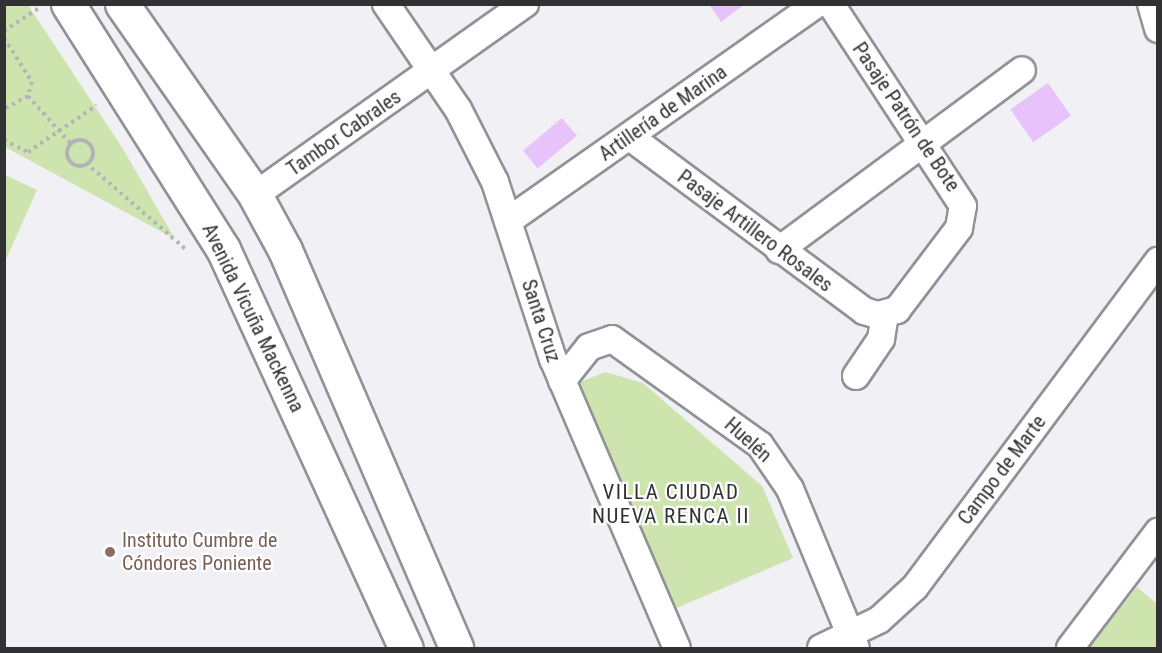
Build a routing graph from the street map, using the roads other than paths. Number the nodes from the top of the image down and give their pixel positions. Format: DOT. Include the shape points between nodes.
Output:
graph roads {
  1 [pos="68,4"];
  2 [pos="123,4"];
  3 [pos="386,4"];
  4 [pos="525,4"];
  5 [pos="817,4"];
  6 [pos="831,4"];
  7 [pos="1151,4"];
  8 [pos="1158,29"];
  9 [pos="432,70"];
  10 [pos="1022,70"];
  11 [pos="630,137"];
  12 [pos="923,143"];
  13 [pos="255,195"];
  14 [pos="508,220"];
  15 [pos="779,250"];
  16 [pos="1158,261"];
  17 [pos="885,315"];
  18 [pos="856,376"];
  19 [pos="562,381"];
  20 [pos="1158,532"];
  21 [pos="853,641"];
  22 [pos="406,648"];
  23 [pos="456,648"];
  24 [pos="677,648"];
  25 [pos="821,648"];
  26 [pos="1070,648"];
  1 -- 22 [label="street, Avenida Vicuña Mackenna" via="223,249"];
  2 -- 13 [label="street"];
  3 -- 9 [label="street, Santa Cruz"];
  4 -- 9 [label="street, Tambor Cabrales"];
  5 -- 11 [label="street, Artillería de Marina"];
  6 -- 12 [label="street, Pasaje Patrón de Bote"];
  7 -- 8 [label="street"];
  9 -- 13 [label="street, Tambor Cabrales"];
  9 -- 14 [label="street, Santa Cruz" via="477,144"];
  10 -- 12 [label="street"];
  11 -- 14 [label="street, Artillería de Marina"];
  11 -- 15 [label="street, Pasaje Artillero Rosales"];
  12 -- 15 [label="street"];
  12 -- 17 [label="street, Pasaje Patrón de Bote" via="960,199 962,221 902,305"];
  13 -- 23 [label="street" via="285,250"];
  14 -- 19 [label="street, Santa Cruz"];
  15 -- 17 [label="street, Pasaje Artillero Rosales" via="864,311"];
  16 -- 21 [label="street, Campo de Marte" via="915,587"];
  17 -- 18 [label="street" via="881,339"];
  19 -- 21 [label="street, Huelén" via="589,347 612,339 760,445 790,489"];
  19 -- 24 [label="street, Santa Cruz"];
  20 -- 26 [label="street"];
  21 -- 25 [label="street, Campo de Marte"];
}
